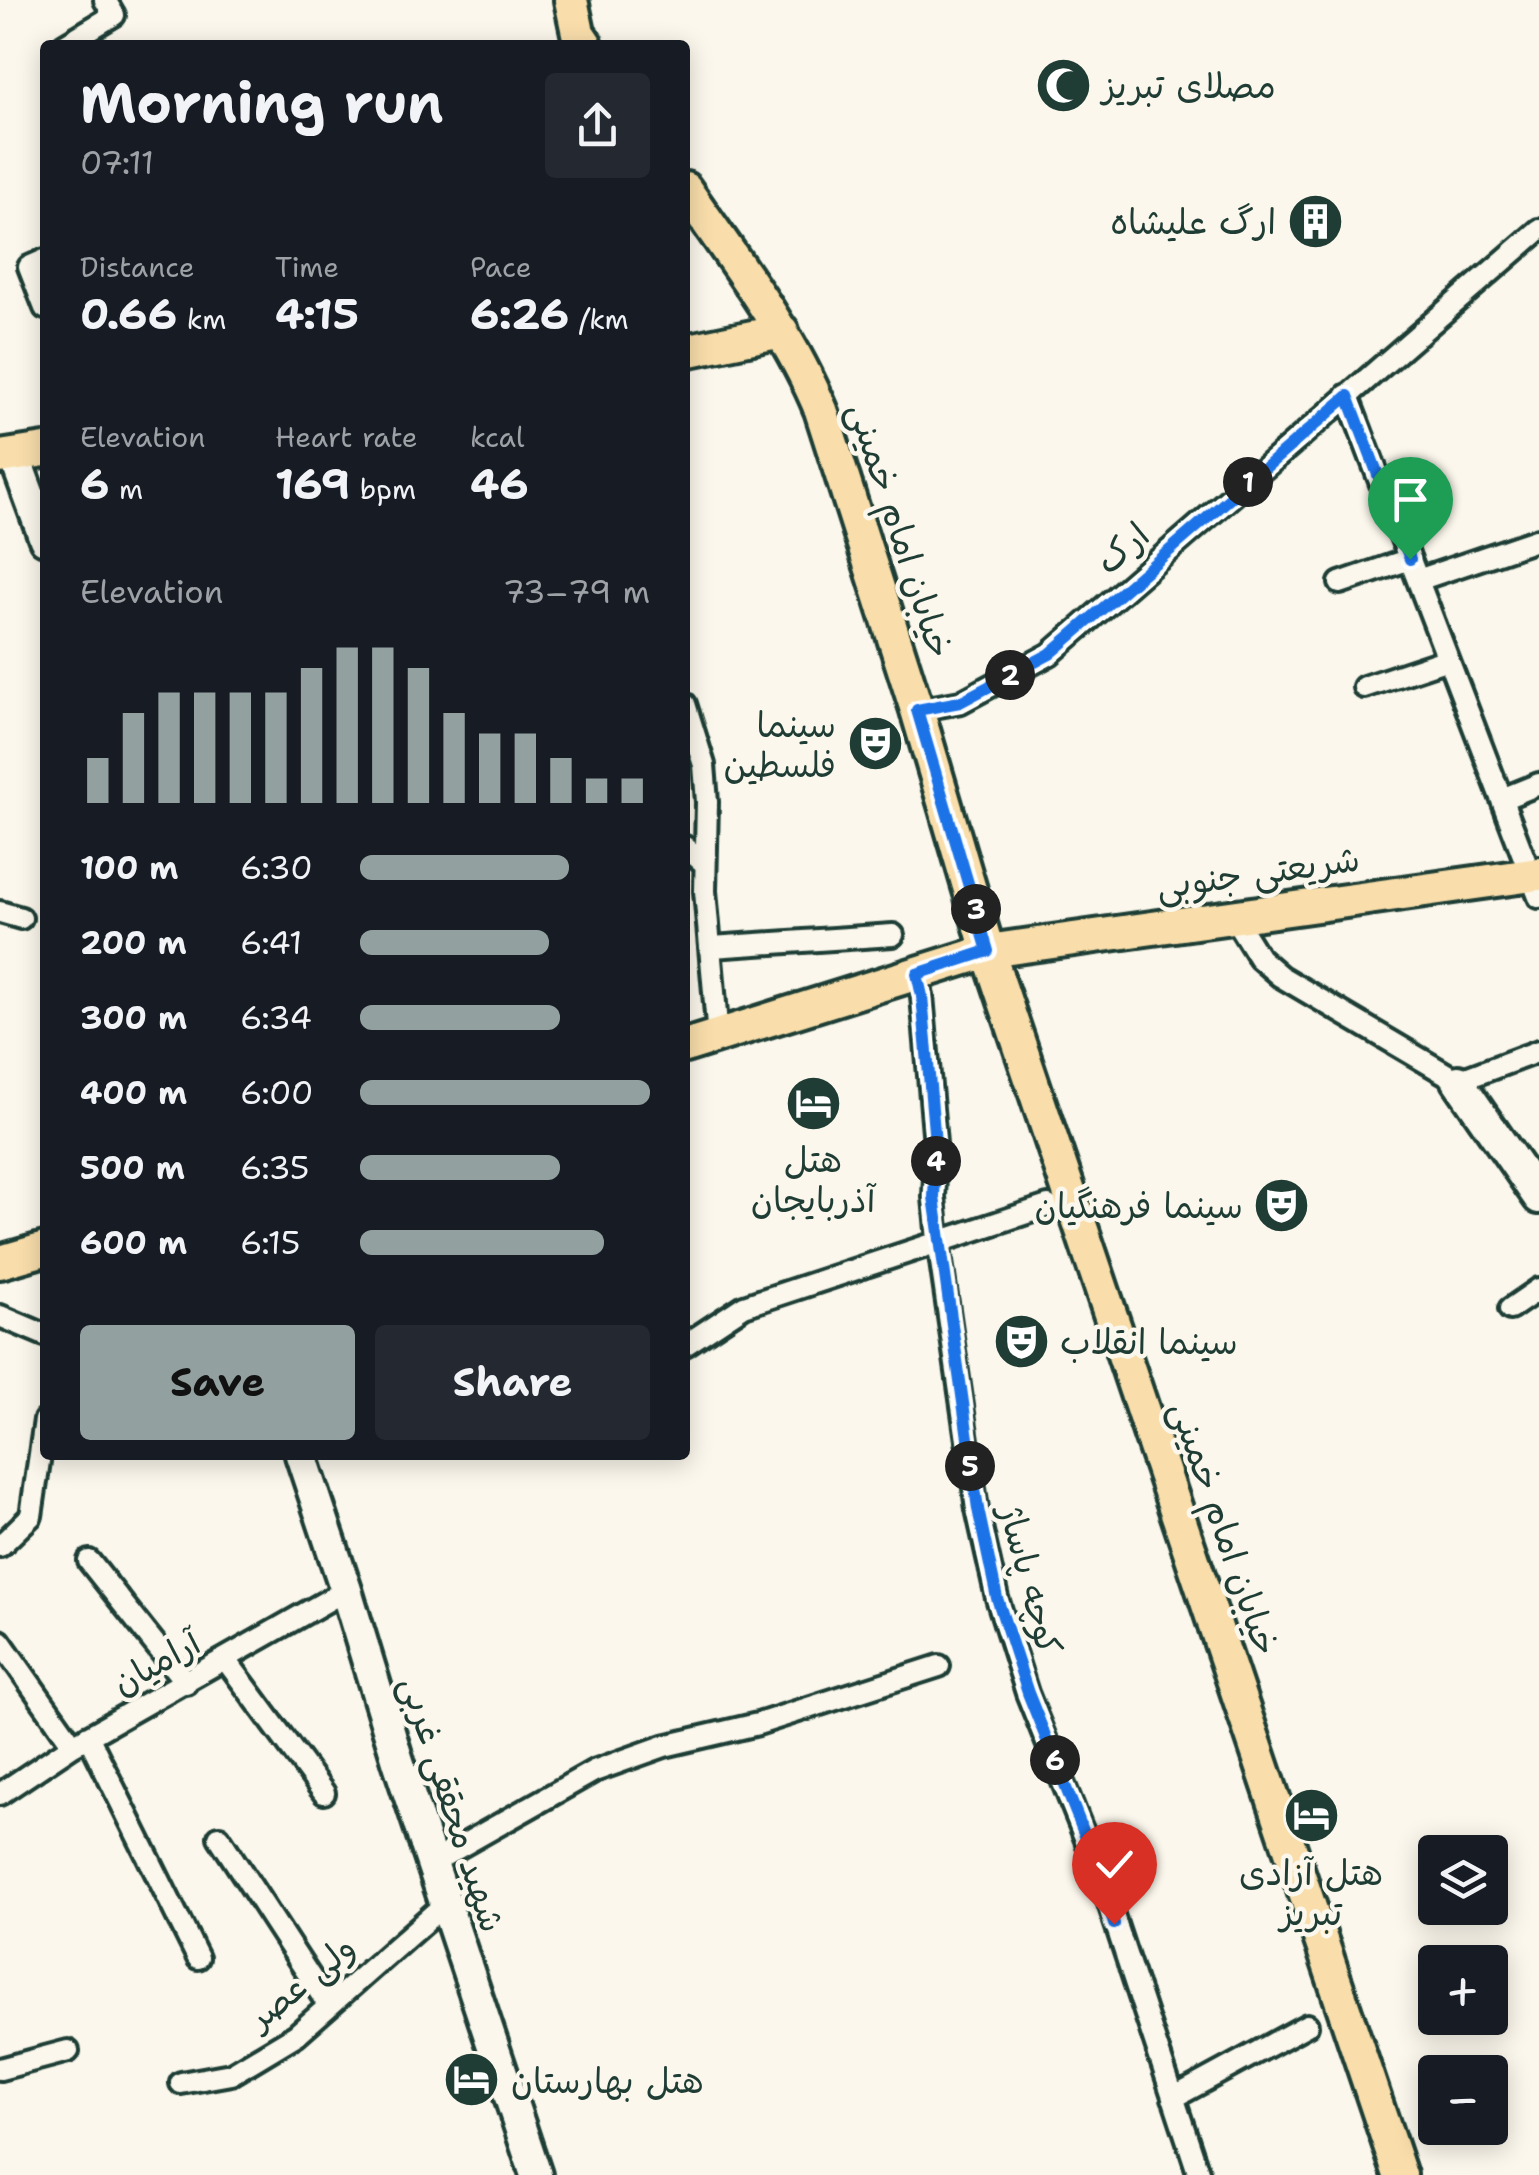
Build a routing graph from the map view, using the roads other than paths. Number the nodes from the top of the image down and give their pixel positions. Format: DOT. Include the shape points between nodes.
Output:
graph roads {
  1 [pos="105,0"];
  2 [pos="571,0"];
  3 [pos="72,40"];
  4 [pos="583,40"];
  5 [pos="690,197"];
  6 [pos="1539,230"];
  7 [pos="40,262"];
  8 [pos="40,296"];
  9 [pos="771,334"];
  10 [pos="690,351"];
  11 [pos="1348,396"];
  12 [pos="20,454"];
  13 [pos="40,522"];
  14 [pos="1539,539"];
  15 [pos="1410,559"];
  16 [pos="1418,580"];
  17 [pos="1340,583"];
  18 [pos="1448,659"];
  19 [pos="1364,687"];
  20 [pos="917,710"];
  21 [pos="690,720"];
  22 [pos="1539,784"];
  23 [pos="1502,800"];
  24 [pos="690,851"];
  25 [pos="706,864"];
  26 [pos="1536,882"];
  27 [pos="0,912"];
  28 [pos="1232,916"];
  29 [pos="22,918"];
  30 [pos="893,935"];
  31 [pos="712,947"];
  32 [pos="988,951"];
  33 [pos="917,974"];
  34 [pos="718,1036"];
  35 [pos="690,1044"];
  36 [pos="1539,1050"];
  37 [pos="1458,1081"];
  38 [pos="1539,1198"];
  39 [pos="1048,1206"];
  40 [pos="938,1240"];
  41 [pos="40,1250"];
  42 [pos="0,1262"];
  43 [pos="1539,1289"];
  44 [pos="1510,1309"];
  45 [pos="0,1316"];
  46 [pos="40,1333"];
  47 [pos="690,1342"];
  48 [pos="40,1454"];
  49 [pos="303,1460"];
  50 [pos="0,1546"];
  51 [pos="88,1561"];
  52 [pos="346,1590"];
  53 [pos="0,1641"];
  54 [pos="226,1660"];
  55 [pos="939,1666"];
  56 [pos="186,1683"];
  57 [pos="80,1740"];
  58 [pos="324,1793"];
  59 [pos="0,1794"];
  60 [pos="219,1837"];
  61 [pos="432,1862"];
  62 [pos="446,1903"];
  63 [pos="198,1958"];
  64 [pos="328,2006"];
  65 [pos="1306,2025"];
  66 [pos="68,2051"];
  67 [pos="0,2069"];
  68 [pos="181,2083"];
  69 [pos="1173,2098"];
  70 [pos="534,2174"];
  71 [pos="1199,2175"];
  72 [pos="1400,2175"];
  1 -- 3 [label="street" via="114,15"];
  2 -- 4 [label="main road"];
  5 -- 9 [label="main road, خیابان امام خمینی"];
  6 -- 11 [label="street, ارک"];
  7 -- 8 [label="street" via="29,267"];
  9 -- 10 [label="main road"];
  9 -- 20 [label="main road, خیابان امام خمینی" via="803,368 821,410"];
  11 -- 15 [label="street"];
  11 -- 20 [label="street, ارک" via="1050,654 960,702"];
  12 -- 13 [label="street"];
  14 -- 16 [label="street"];
  15 -- 16 [label="street"];
  15 -- 17 [label="street"];
  16 -- 18 [label="street"];
  18 -- 19 [label="street"];
  18 -- 23 [label="street"];
  20 -- 32 [label="main road, خیابان امام خمینی"];
  21 -- 25 [label="street" via="704,765"];
  22 -- 23 [label="street"];
  23 -- 26 [label="street"];
  24 -- 25 [label="street"];
  25 -- 31 [label="street"];
  26 -- 28 [label="main road, شریعتی جنوبی"];
  27 -- 29 [label="street"];
  28 -- 32 [label="main road, شریعتی جنوبی"];
  28 -- 37 [label="street" via="1259,958 1280,976"];
  30 -- 31 [label="street"];
  31 -- 34 [label="street"];
  32 -- 33 [label="main road, شریعتی جنوبی"];
  32 -- 72 [label="main road, خیابان امام خمینی"];
  33 -- 34 [label="main road, شریعتی جنوبی"];
  33 -- 40 [label="street, کوچه پاساژ"];
  34 -- 35 [label="main road, شریعتی جنوبی"];
  36 -- 37 [label="street"];
  37 -- 38 [label="street"];
  39 -- 40 [label="street"];
  40 -- 47 [label="street" via="744,1306"];
  40 -- 69 [label="street, کوچه پاساژ" via="969,1460 997,1598 1098,1868"];
  41 -- 42 [label="main road"];
  43 -- 44 [label="street"];
  45 -- 46 [label="street"];
  48 -- 50 [label="street" via="31,1516"];
  49 -- 52 [label="street, شهید محققی غربی"];
  51 -- 56 [label="street"];
  52 -- 54 [label="street, آرامیان"];
  52 -- 61 [label="street, شهید محققی غربی"];
  53 -- 57 [label="street"];
  54 -- 56 [label="street, آرامیان"];
  54 -- 58 [label="street"];
  55 -- 61 [label="street" via="594,1771"];
  56 -- 57 [label="street, آرامیان"];
  57 -- 59 [label="street, آرامیان"];
  57 -- 63 [label="street"];
  60 -- 64 [label="street"];
  61 -- 62 [label="street, شهید محققی غربی"];
  62 -- 64 [label="street, ولی عصر"];
  62 -- 70 [label="street, شهید محققی غربی"];
  64 -- 68 [label="street, ولی عصر" via="296,2035 231,2074"];
  65 -- 69 [label="street"];
  66 -- 67 [label="street"];
  69 -- 71 [label="street, کوچه پاساژ"];
}
